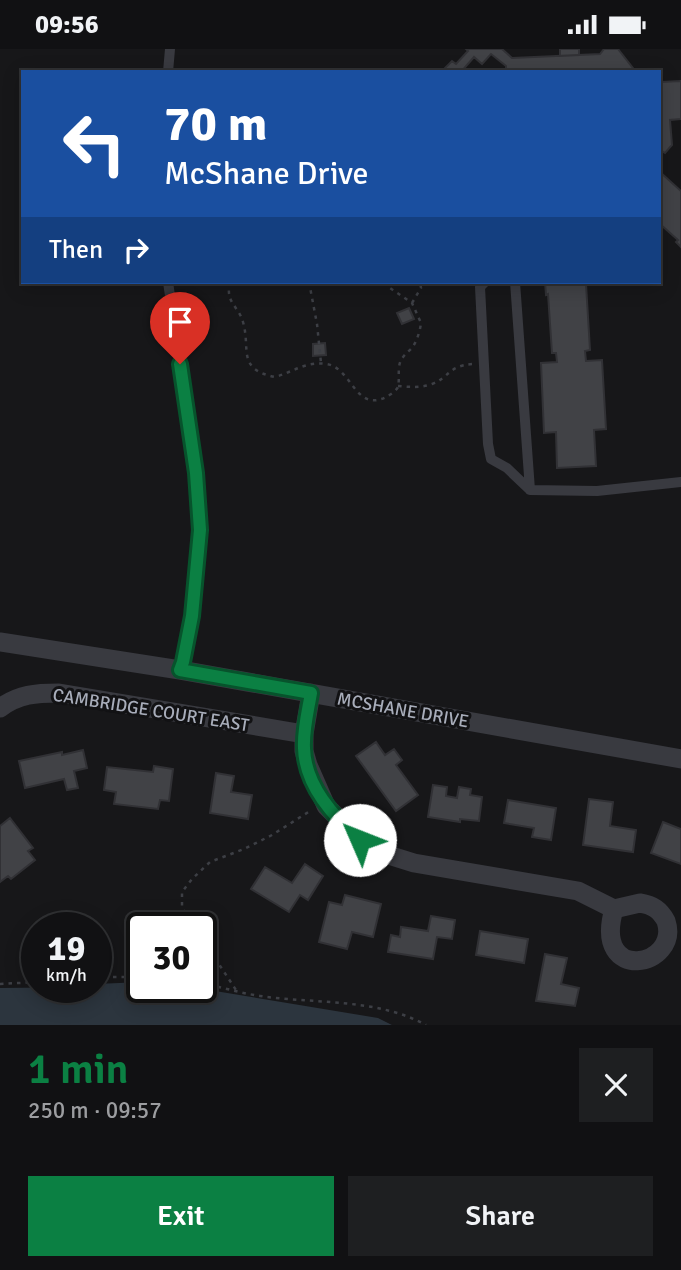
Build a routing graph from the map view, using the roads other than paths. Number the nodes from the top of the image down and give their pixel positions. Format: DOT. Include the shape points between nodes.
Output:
graph roads {
  1 [pos="170,49"];
  2 [pos="168,70"];
  3 [pos="168,284"];
  4 [pos="481,284"];
  5 [pos="515,284"];
  6 [pos="681,482"];
  7 [pos="530,490"];
  8 [pos="0,642"];
  9 [pos="180,670"];
  10 [pos="311,693"];
  11 [pos="0,708"];
  12 [pos="304,734"];
  13 [pos="681,759"];
  14 [pos="614,909"];
  1 -- 2 [label="lane"];
  3 -- 9 [label="lane" via="200,530 192,616"];
  4 -- 7 [label="lane" via="491,459"];
  5 -- 7 [label="lane"];
  6 -- 7 [label="lane" via="597,491"];
  8 -- 9 [label="street, MCSHANE DRIVE"];
  9 -- 10 [label="street, MCSHANE DRIVE"];
  10 -- 12 [label="street"];
  10 -- 13 [label="street, MCSHANE DRIVE"];
  11 -- 12 [label="street, CAMBRIDGE COURT EAST" via="27,694 59,693"];
  12 -- 14 [label="street" via="308,765 324,802 360,840 382,853 414,863 578,891"];
}
